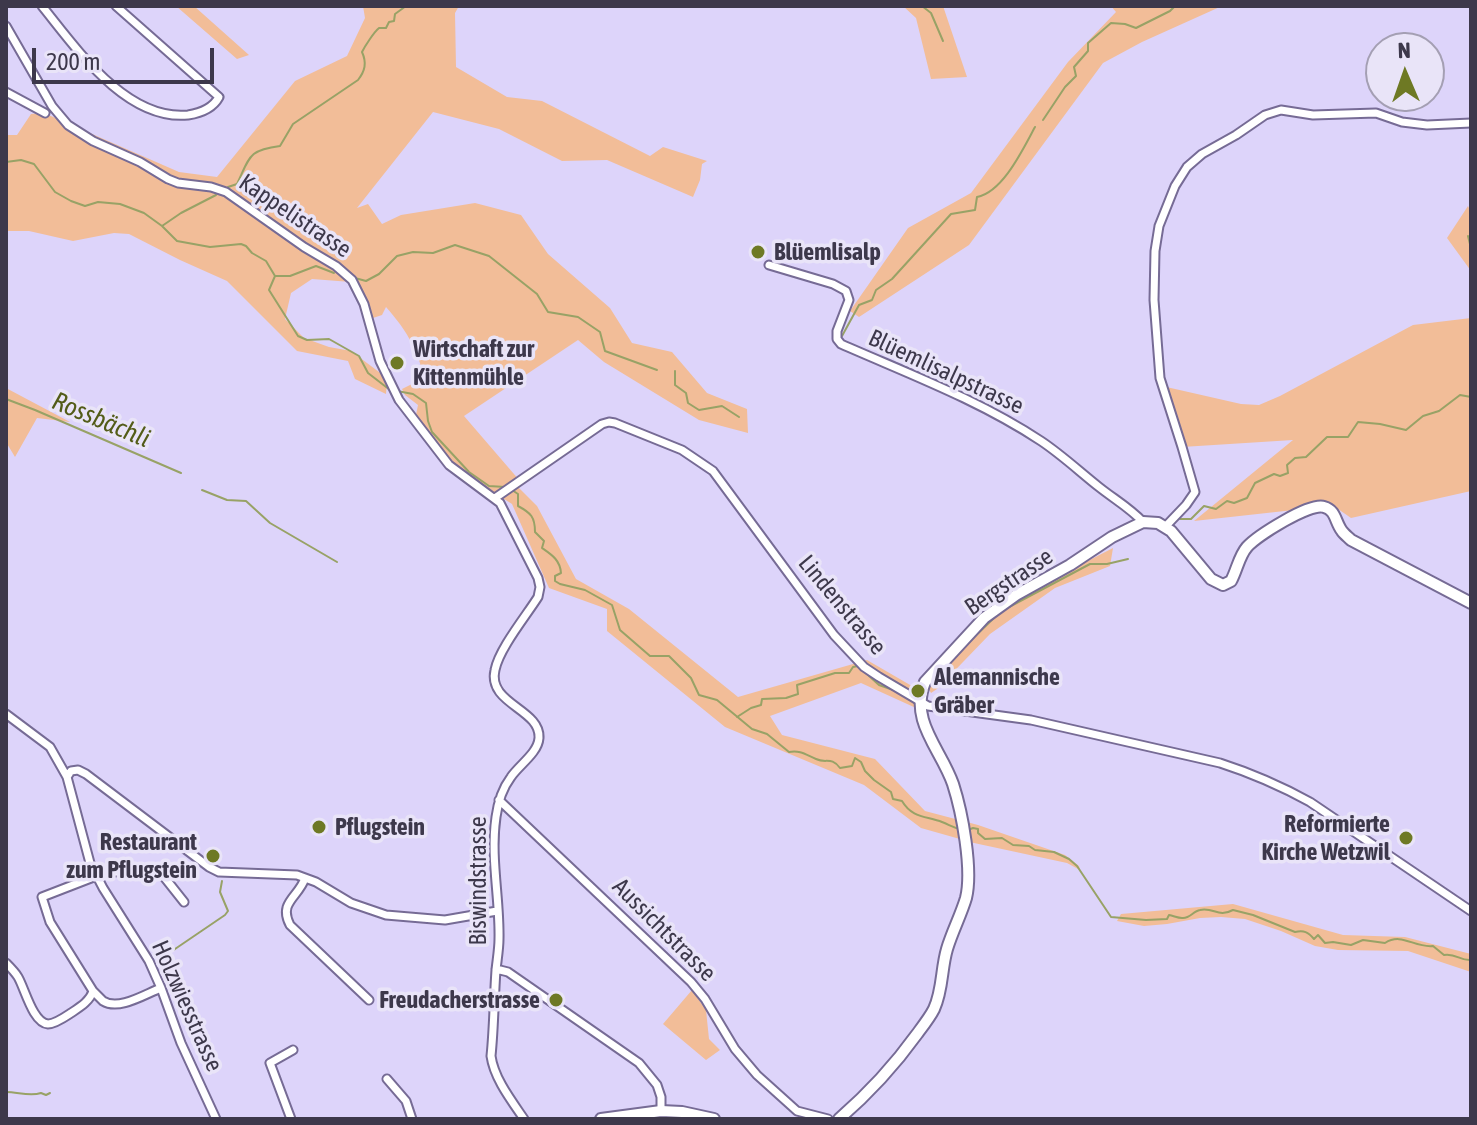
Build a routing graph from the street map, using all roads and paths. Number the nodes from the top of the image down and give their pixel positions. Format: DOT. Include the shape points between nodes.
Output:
graph roads {
  1 [pos="42,6"];
  2 [pos="116,6"];
  3 [pos="6,26"];
  4 [pos="6,92"];
  5 [pos="45,113"];
  6 [pos="1471,123"];
  7 [pos="769,265"];
  8 [pos="495,498"];
  9 [pos="1143,522"];
  10 [pos="1165,527"];
  11 [pos="1471,603"];
  12 [pos="924,683"];
  13 [pos="904,691"];
  14 [pos="921,702"];
  15 [pos="6,714"];
  16 [pos="67,777"];
  17 [pos="499,800"];
  18 [pos="97,876"];
  19 [pos="305,878"];
  20 [pos="184,902"];
  21 [pos="497,911"];
  22 [pos="1471,911"];
  23 [pos="6,963"];
  24 [pos="496,969"];
  25 [pos="161,988"];
  26 [pos="93,991"];
  27 [pos="369,1000"];
  28 [pos="293,1050"];
  29 [pos="387,1079"];
  30 [pos="661,1111"];
  31 [pos="690,1116"];
  32 [pos="614,1118"];
  33 [pos="216,1119"];
  34 [pos="291,1119"];
  35 [pos="412,1119"];
  36 [pos="524,1119"];
  37 [pos="601,1119"];
  38 [pos="714,1119"];
  39 [pos="828,1119"];
  40 [pos="839,1119"];
  1 -- 2 [label="street" via="97,72 137,103 186,115 217,101 219,97"];
  3 -- 8 [label="street, Kappelistrasse" via="59,117 79,133 168,179 226,192 346,274 361,296 396,395 449,465"];
  4 -- 5 [label="street"];
  6 -- 10 [label="street" via="1427,125 1376,113 1281,110 1265,115 1187,167 1159,226 1154,300 1160,378 1195,492"];
  7 -- 9 [label="street, Blüemlisalpstrasse" via="846,291 849,300 837,331 841,344 1010,422"];
  8 -- 13 [label="street, Lindenstrasse" via="609,422 682,450 713,471 834,635 864,667"];
  8 -- 17 [label="street, Biswindstrasse" via="540,587 494,673 501,694 532,720 540,737"];
  9 -- 10 [label="street"];
  9 -- 12 [label="street, Bergstrasse" via="984,618"];
  10 -- 11 [label="street" via="1211,579 1223,585 1231,581 1249,544 1296,515 1326,507 1351,540"];
  12 -- 13 [label="street"];
  12 -- 14 [label="street"];
  13 -- 14 [label="street, Lindenstrasse"];
  14 -- 22 [label="street, Lindenstrasse" via="1031,720 1245,771 1310,802"];
  14 -- 40 [label="street" via="922,721 949,774 962,824 966,897 946,951 934,1009 880,1081"];
  15 -- 16 [label="street, Holzwiesstrasse" via="50,747"];
  16 -- 18 [label="street, Holzwiesstrasse"];
  16 -- 19 [label="street" via="71,771 86,774 213,869"];
  17 -- 21 [label="street, Biswindstrasse" via="494,847"];
  17 -- 39 [label="street, Aussichtstrasse" via="691,982 765,1083 797,1111"];
  18 -- 20 [label="street" via="151,869 161,873"];
  18 -- 25 [label="street, Holzwiesstrasse"];
  18 -- 26 [label="street" via="42,897 50,922"];
  19 -- 21 [label="street" via="386,915 445,920"];
  19 -- 27 [label="street" via="287,904 286,918"];
  21 -- 24 [label="street, Biswindstrasse"];
  23 -- 26 [label="street" via="33,1011 47,1024 70,1014"];
  24 -- 30 [label="street" via="508,972 639,1063 657,1085"];
  24 -- 36 [label="street, Biswindstrasse" via="492,1063"];
  25 -- 26 [label="street" via="121,1004 102,1000"];
  25 -- 33 [label="street, Holzwiesstrasse"];
  28 -- 34 [label="street" via="270,1063"];
  29 -- 35 [label="street" via="406,1101"];
  30 -- 31 [label="street"];
  30 -- 32 [label="street"];
  31 -- 38 [label="street"];
  32 -- 37 [label="street"];
}
